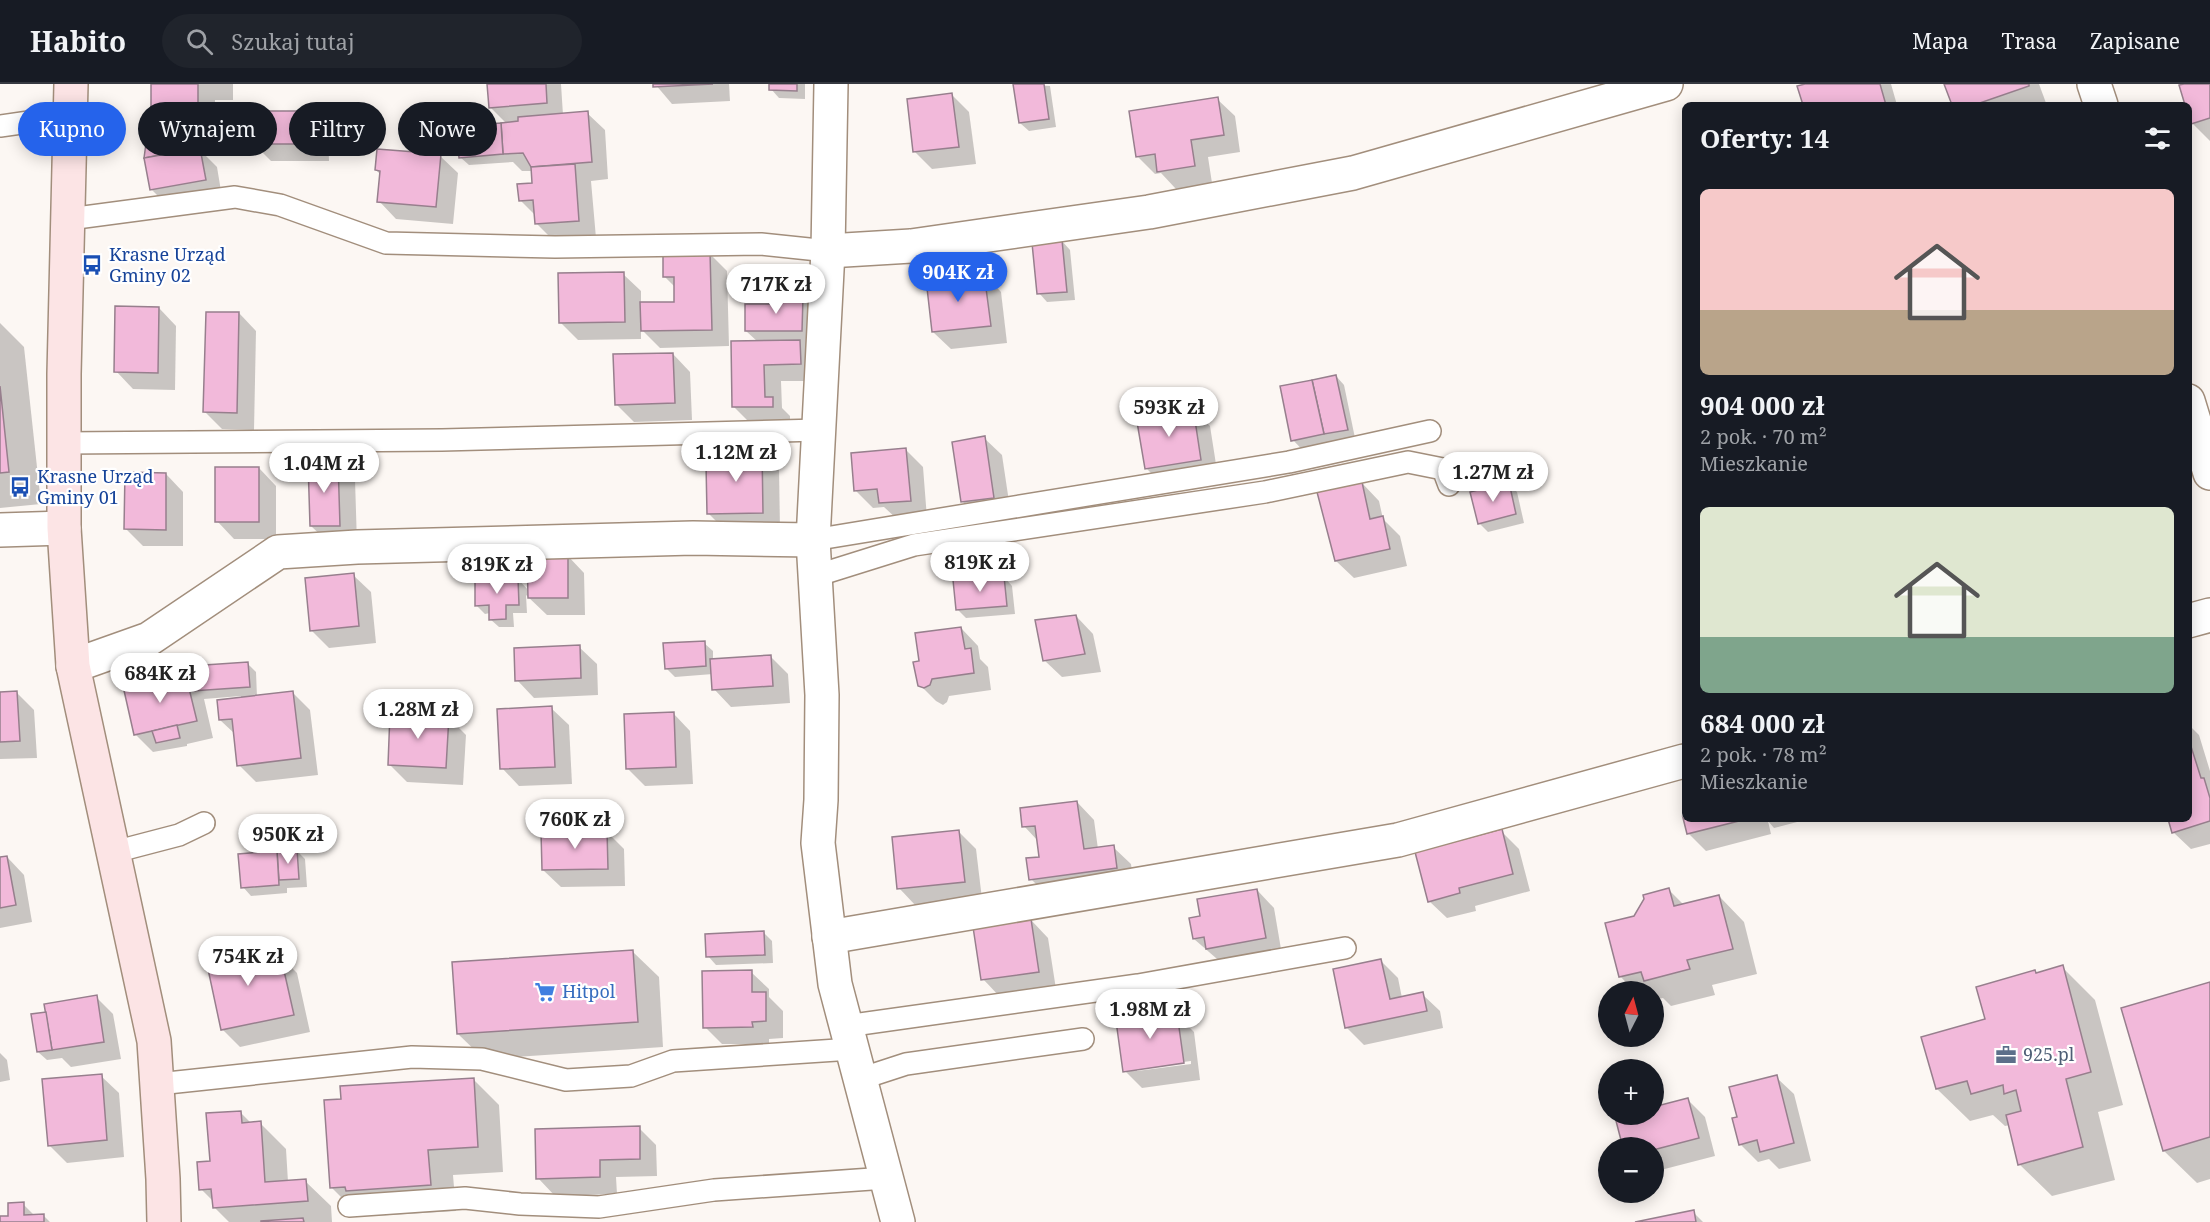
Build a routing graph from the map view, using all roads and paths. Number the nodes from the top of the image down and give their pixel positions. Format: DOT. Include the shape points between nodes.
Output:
graph roads {
  1 [pos="831,84"];
  2 [pos="1666,84"];
  3 [pos="2094,84"];
  4 [pos="70,100"];
  5 [pos="2099,102"];
  6 [pos="0,126"];
  7 [pos="69,219"];
  8 [pos="828,251"];
  9 [pos="2192,414"];
  10 [pos="818,430"];
  11 [pos="1430,431"];
  12 [pos="64,443"];
  13 [pos="2210,473"];
  14 [pos="1449,485"];
  15 [pos="64,528"];
  16 [pos="0,530"];
  17 [pos="813,540"];
  18 [pos="815,576"];
  19 [pos="2210,615"];
  20 [pos="2192,620"];
  21 [pos="73,666"];
  22 [pos="1682,762"];
  23 [pos="204,823"];
  24 [pos="114,852"];
  25 [pos="829,937"];
  26 [pos="1345,948"];
  27 [pos="1083,1039"];
  28 [pos="853,1051"];
  29 [pos="158,1084"];
  30 [pos="886,1178"];
  31 [pos="349,1206"];
  32 [pos="164,1222"];
  33 [pos="898,1222"];
  1 -- 8 [label="street"];
  2 -- 8 [label="street" via="1353,173 1149,212 911,246"];
  3 -- 5 [label="street"];
  4 -- 6 [label="lane"];
  4 -- 7 [label="street"];
  7 -- 8 [label="lane" via="235,198 280,205 386,243 555,247 761,244"];
  7 -- 12 [label="street"];
  8 -- 10 [label="street"];
  9 -- 13 [label="street"];
  10 -- 12 [label="lane" via="442,440"];
  10 -- 17 [label="street"];
  11 -- 17 [label="lane" via="1289,462"];
  12 -- 15 [label="street"];
  14 -- 18 [label="lane" via="1443,469 1408,462 1265,492 914,545"];
  15 -- 16 [label="street"];
  15 -- 21 [label="street"];
  17 -- 18 [label="street"];
  17 -- 21 [label="street" via="693,538 278,552 149,639"];
  18 -- 25 [label="street" via="822,694 818,843"];
  19 -- 20 [label="street"];
  21 -- 24 [label="street"];
  22 -- 25 [label="street" via="1398,840"];
  23 -- 24 [label="lane"];
  24 -- 29 [label="street" via="154,1041"];
  25 -- 28 [label="street" via="835,984"];
  26 -- 28 [label="lane" via="1138,985"];
  27 -- 28 [label="lane" via="906,1064"];
  28 -- 29 [label="lane" via="673,1061 631,1076 566,1080 483,1059 412,1057"];
  28 -- 30 [label="street"];
  29 -- 32 [label="street"];
  30 -- 31 [label="lane" via="714,1190 599,1207 465,1198"];
  30 -- 33 [label="street"];
}
